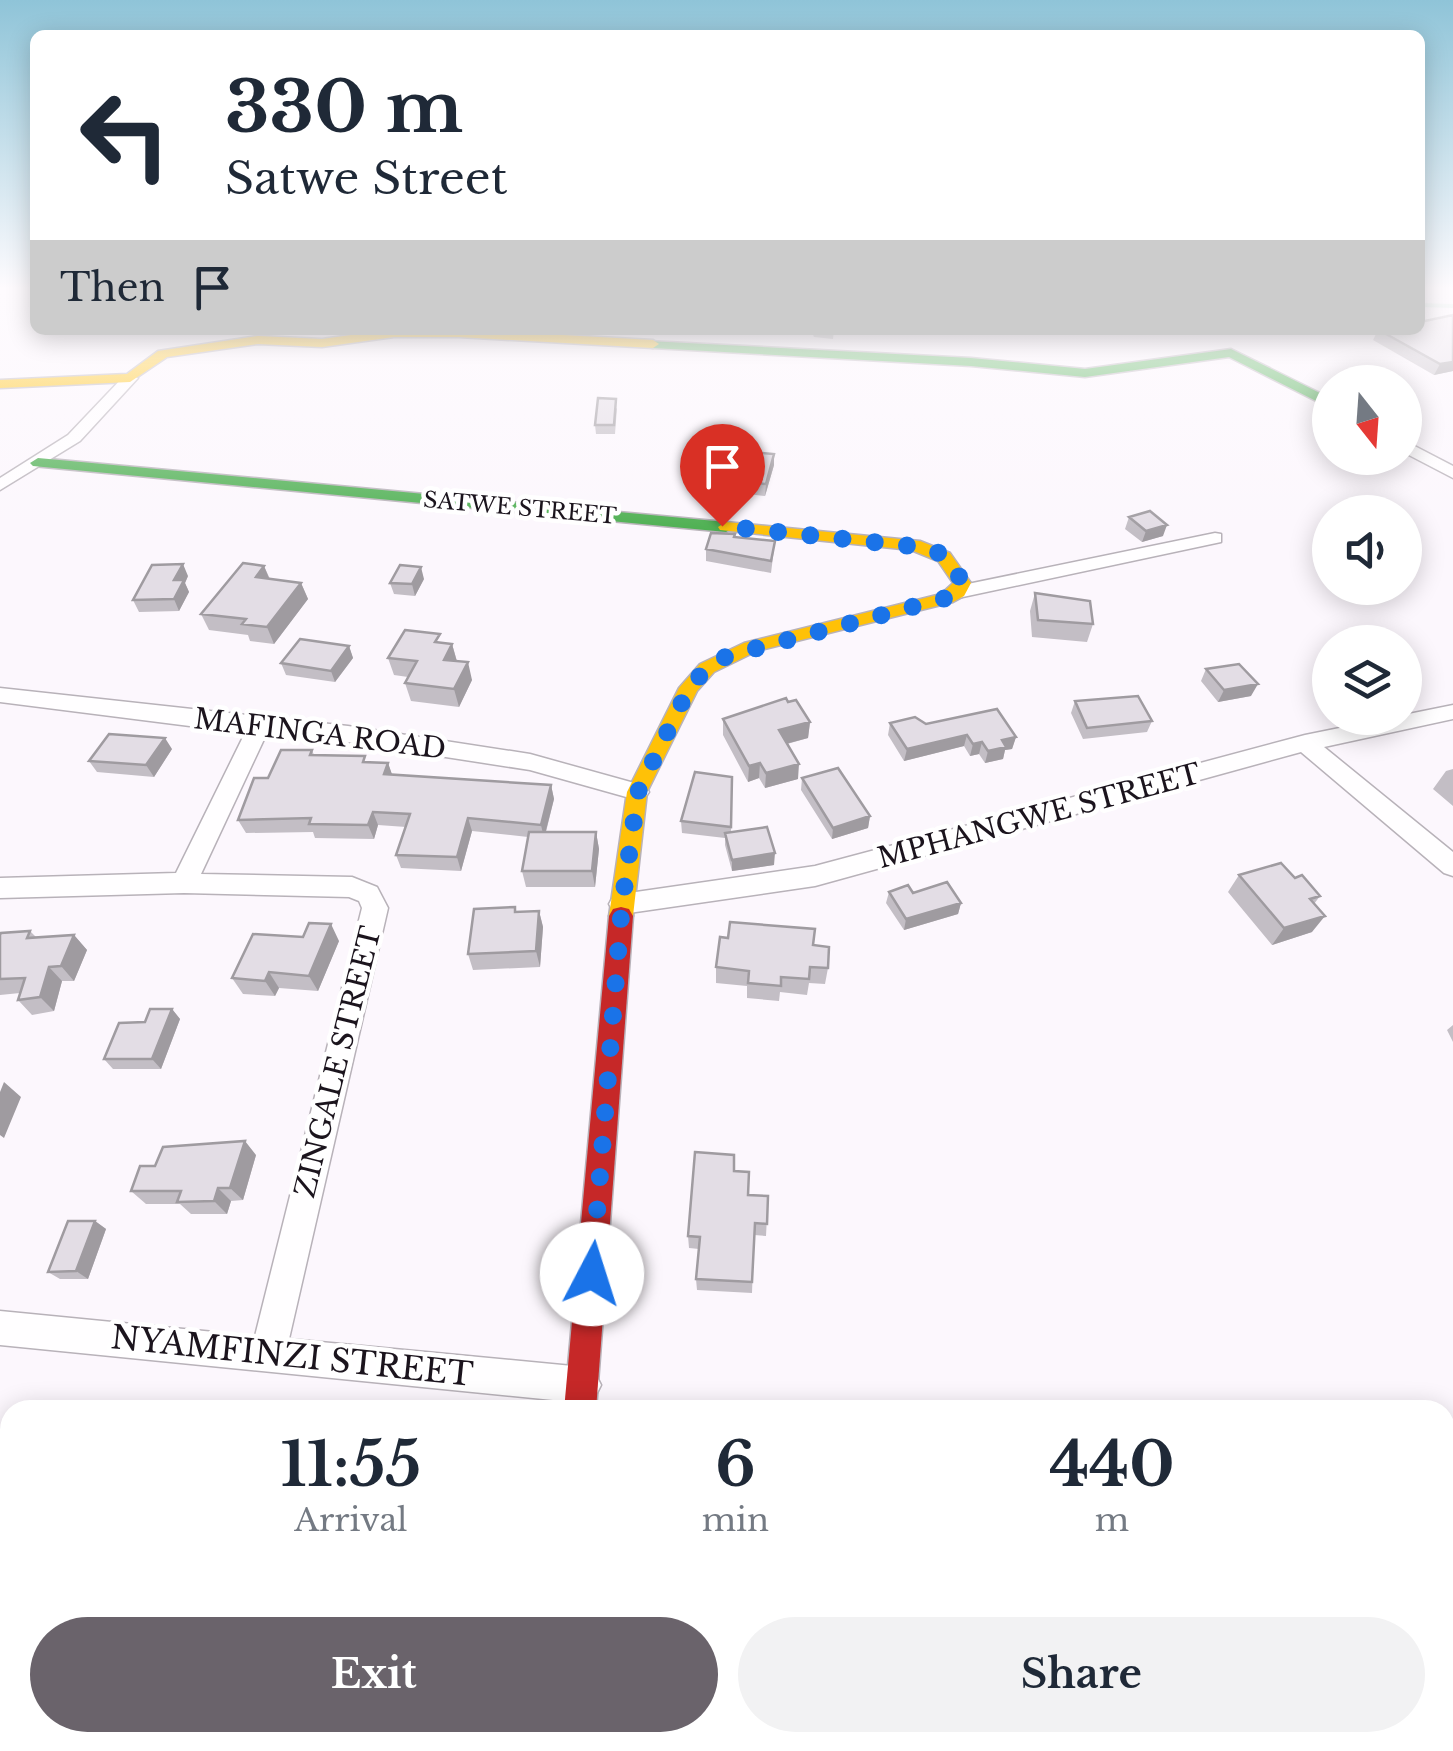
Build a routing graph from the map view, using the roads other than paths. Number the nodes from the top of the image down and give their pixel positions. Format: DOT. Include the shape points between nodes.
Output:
graph roads {
  1 [pos="140,371"];
  2 [pos="1062,371"];
  3 [pos="1101,371"];
  4 [pos="1266,371"];
  5 [pos="130,378"];
  6 [pos="0,384"];
  7 [pos="1312,395"];
  8 [pos="1422,456"];
  9 [pos="38,463"];
  10 [pos="1453,473"];
  11 [pos="0,485"];
  12 [pos="1215,538"];
  13 [pos="952,595"];
  14 [pos="0,695"];
  15 [pos="1453,712"];
  16 [pos="259,727"];
  17 [pos="1305,743"];
  18 [pos="638,792"];
  19 [pos="1453,866"];
  20 [pos="184,883"];
  21 [pos="0,888"];
  22 [pos="622,904"];
  23 [pos="0,1328"];
  24 [pos="268,1354"];
  25 [pos="582,1397"];
  1 -- 5 [label="street"];
  2 -- 3 [label="street"];
  4 -- 7 [label="street"];
  5 -- 6 [label="street"];
  5 -- 9 [label="street" via="74,438"];
  8 -- 10 [label="street"];
  9 -- 11 [label="street"];
  9 -- 13 [label="street, SATWE STREET" via="914,545 942,554 957,570 962,583"];
  12 -- 13 [label="street"];
  13 -- 18 [label="street" via="751,648 707,668 689,688"];
  14 -- 16 [label="street, MAFINGA ROAD"];
  15 -- 17 [label="street, MPHANGWE STREET"];
  16 -- 18 [label="street, MAFINGA ROAD" via="530,762"];
  16 -- 20 [label="street"];
  17 -- 19 [label="street"];
  17 -- 22 [label="street, MPHANGWE STREET" via="815,876"];
  18 -- 22 [label="street"];
  20 -- 21 [label="street"];
  20 -- 24 [label="street, ZINGALE STREET" via="352,887 368,894 375,908"];
  22 -- 25 [label="street"];
  23 -- 24 [label="street, NYAMFINZI STREET"];
  24 -- 25 [label="street, NYAMFINZI STREET"];
}
